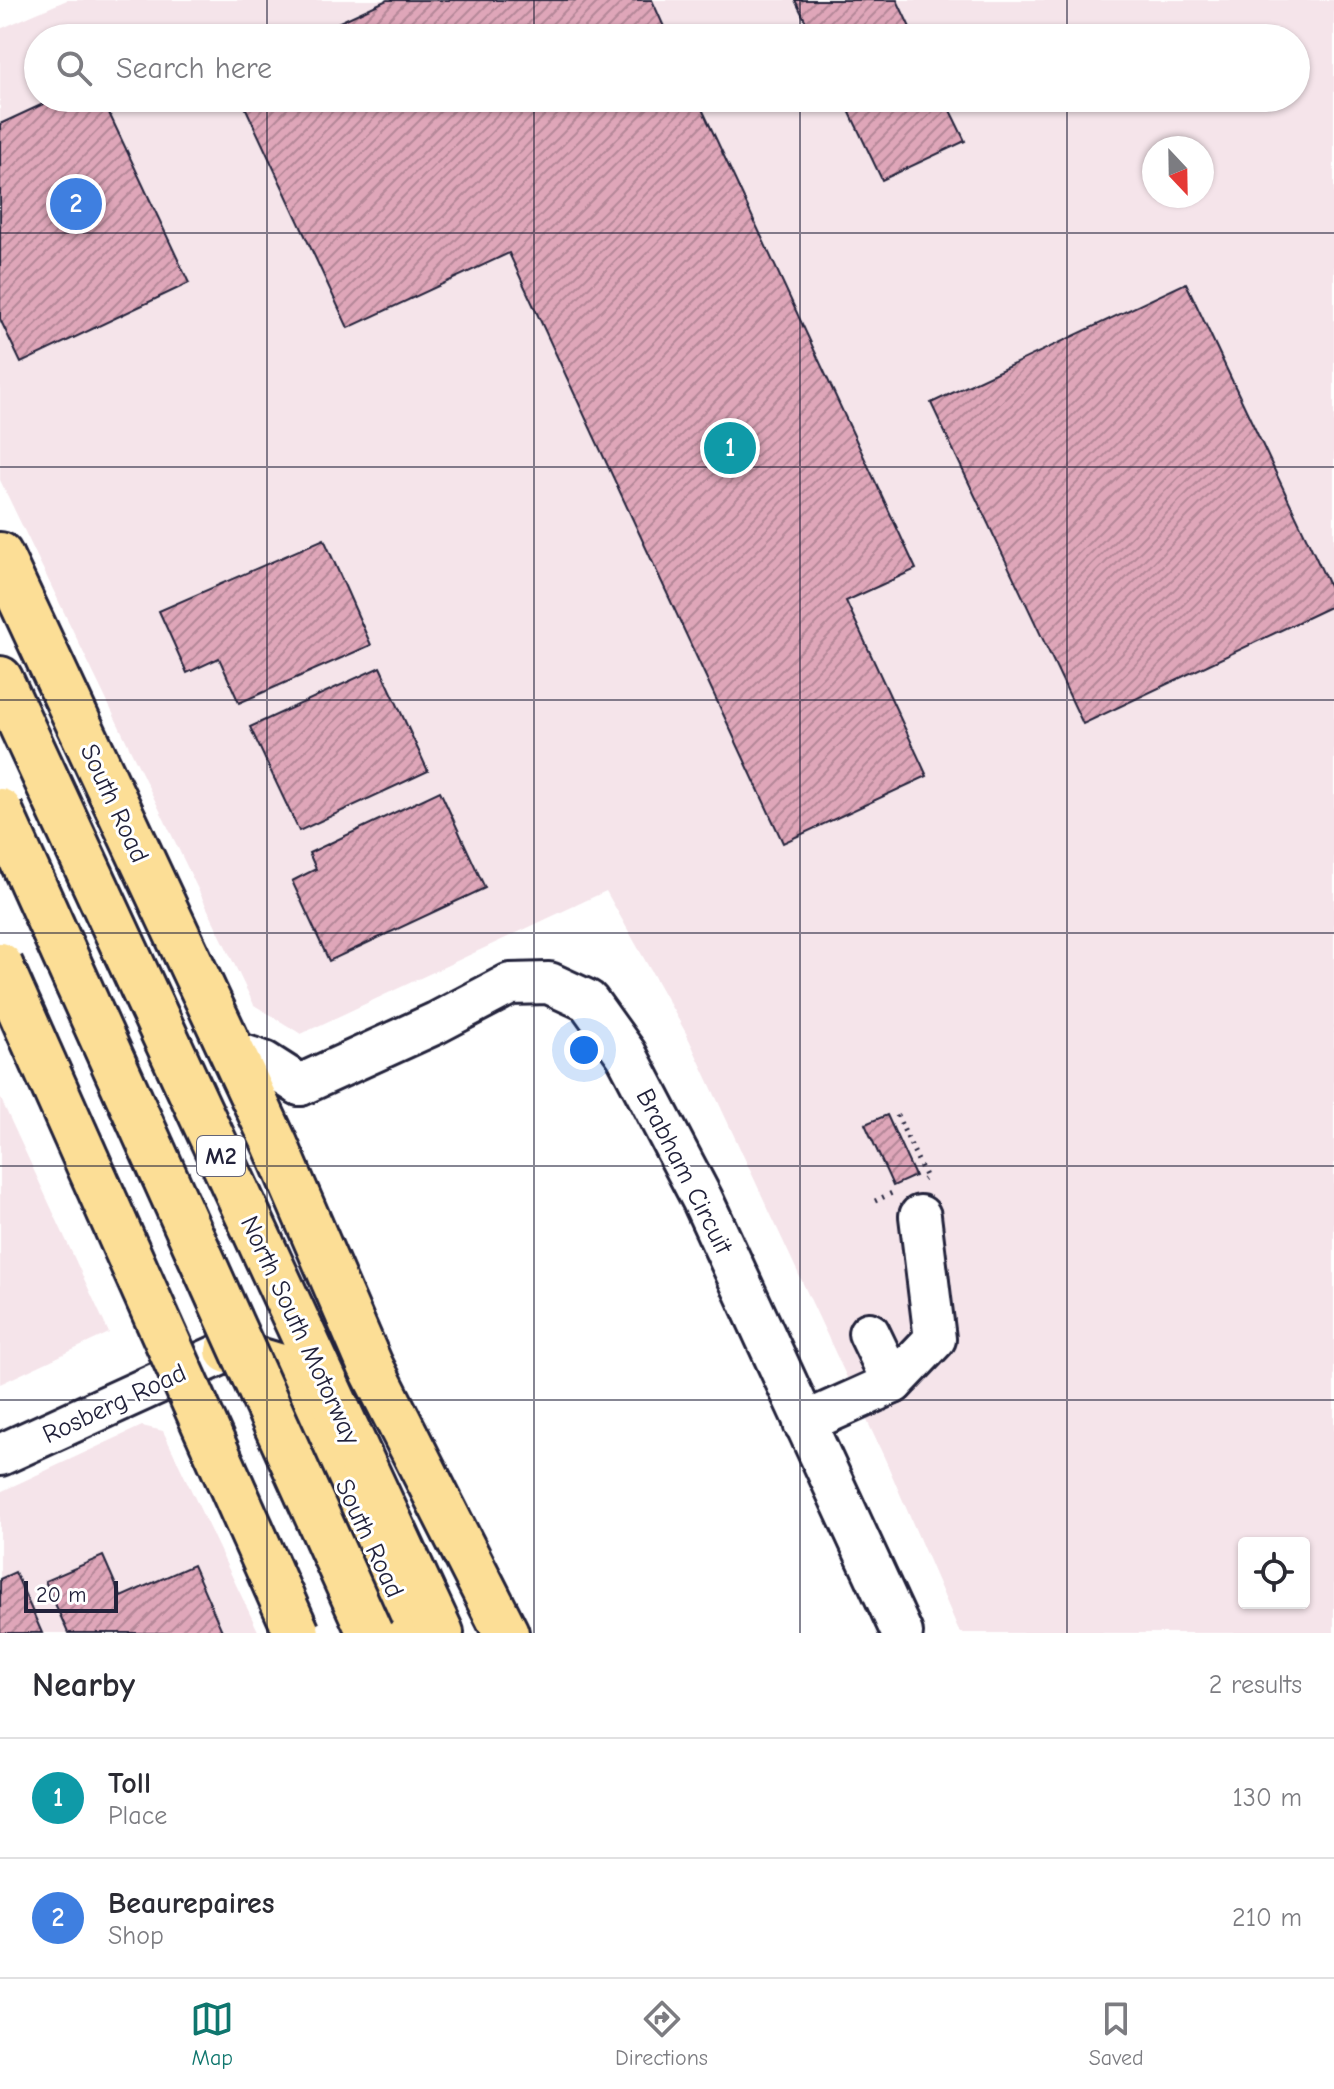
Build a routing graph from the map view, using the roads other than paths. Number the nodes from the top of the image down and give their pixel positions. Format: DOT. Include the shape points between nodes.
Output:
graph roads {
  1 [pos="0,555"];
  2 [pos="0,679"];
  3 [pos="0,811"];
  4 [pos="0,965"];
  5 [pos="231,1051"];
  6 [pos="300,1085"];
  7 [pos="275,1144"];
  8 [pos="911,1197"];
  9 [pos="869,1333"];
  10 [pos="228,1351"];
  11 [pos="893,1383"];
  12 [pos="804,1423"];
  13 [pos="0,1455"];
  14 [pos="297,1633"];
  15 [pos="370,1633"];
  16 [pos="414,1633"];
  17 [pos="441,1633"];
  18 [pos="506,1633"];
  19 [pos="902,1633"];
  1 -- 5 [label="main road, South Road"];
  2 -- 17 [label="main road, North South Motorway / M2"];
  3 -- 15 [label="main road, M2, bridge"];
  4 -- 14 [label="main road, bridge"];
  5 -- 6 [label="street" via="264,1062"];
  5 -- 7 [label="main road, South Road"];
  6 -- 7 [label="street" via="280,1114"];
  6 -- 12 [label="street, Brabham Circuit" via="510,984 549,983 588,1001 626,1054 702,1199"];
  7 -- 18 [label="main road, South Road" via="370,1365"];
  8 -- 11 [label="street" via="935,1339"];
  9 -- 11 [label="street"];
  10 -- 13 [label="street, Rosberg Road"];
  10 -- 16 [label="main road, South Road" via="278,1366 304,1397"];
  11 -- 12 [label="street"];
  12 -- 19 [label="street, Brabham Circuit"];
}
